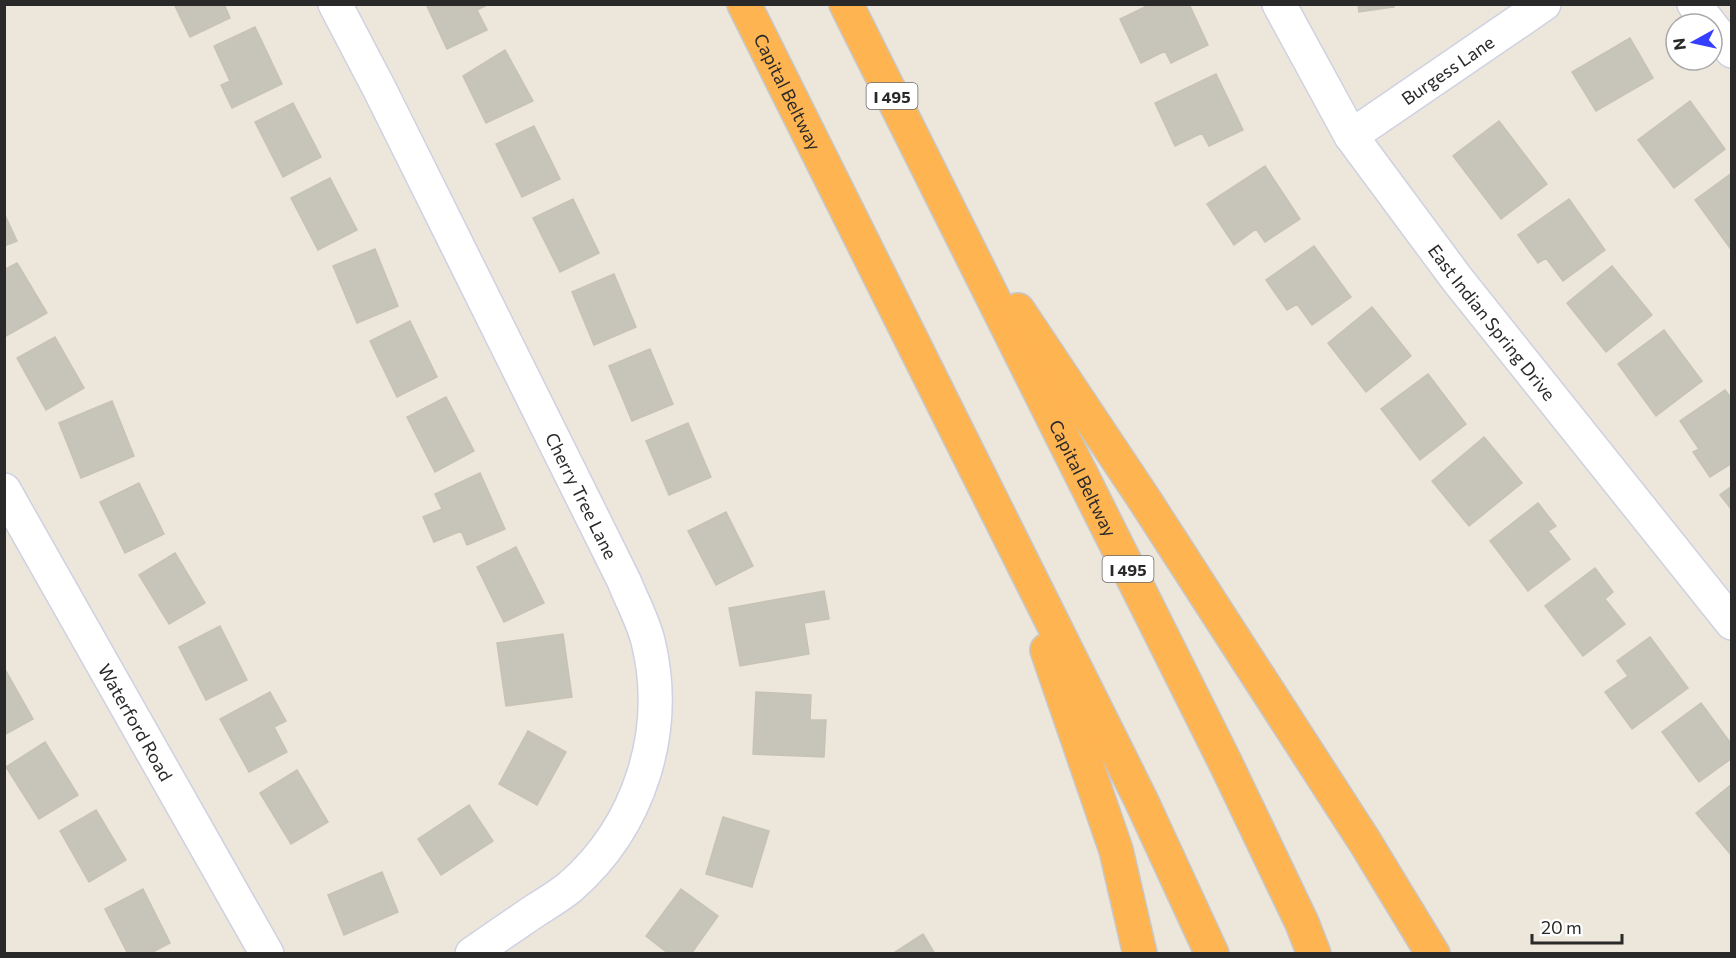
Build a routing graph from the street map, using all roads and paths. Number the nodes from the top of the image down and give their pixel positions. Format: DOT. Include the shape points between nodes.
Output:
graph roads {
  1 [pos="335,4"];
  2 [pos="744,4"];
  3 [pos="846,4"];
  4 [pos="1279,4"];
  5 [pos="1544,4"];
  6 [pos="1351,136"];
  7 [pos="938,187"];
  8 [pos="4,490"];
  9 [pos="995,507"];
  10 [pos="1731,623"];
  11 [pos="267,954"];
  12 [pos="472,954"];
  13 [pos="1140,954"];
  14 [pos="1212,954"];
  15 [pos="1314,954"];
  16 [pos="1434,954"];
  1 -- 12 [label="street, Cherry Tree Lane" via="624,581 648,639 656,690 653,740 644,778 627,818 601,855 569,888"];
  2 -- 9 [label="highway, Capital Beltway"];
  3 -- 7 [label="highway, Capital Beltway / I 495"];
  4 -- 6 [label="street, East Indian Spring Drive"];
  5 -- 6 [label="street, Burgess Lane"];
  6 -- 10 [label="street, East Indian Spring Drive" via="1456,279"];
  7 -- 15 [label="highway, Capital Beltway / I 495" via="1226,764"];
  7 -- 16 [label="highway" via="1144,499"];
  8 -- 11 [label="street, Waterford Road"];
  9 -- 13 [label="highway" via="1116,850"];
  9 -- 14 [label="highway, Capital Beltway" via="1141,800"];
}
